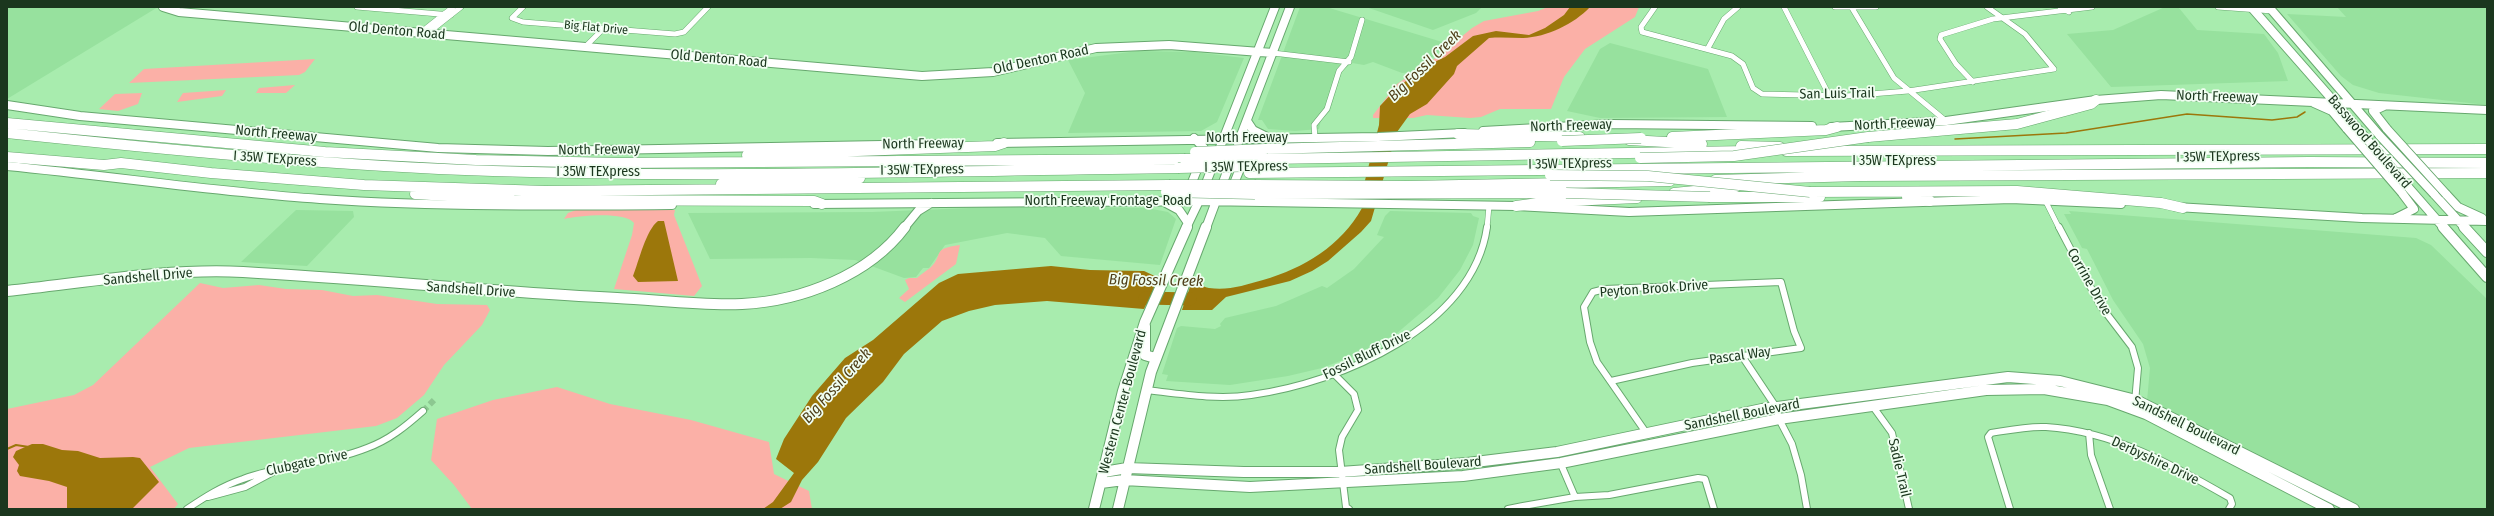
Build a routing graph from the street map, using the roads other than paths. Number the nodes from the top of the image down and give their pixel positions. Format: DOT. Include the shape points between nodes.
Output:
graph roads {
  1 [pos="357,7"];
  2 [pos="453,7"];
  3 [pos="461,7"];
  4 [pos="523,7"];
  5 [pos="708,7"];
  6 [pos="1275,7"];
  7 [pos="1290,7"];
  8 [pos="1655,7"];
  9 [pos="1738,7"];
  10 [pos="1784,7"];
  11 [pos="1835,7"];
  12 [pos="1876,7"];
  13 [pos="1987,7"];
  14 [pos="2060,7"];
  15 [pos="2092,7"];
  16 [pos="2218,7"];
  17 [pos="163,8"];
  18 [pos="389,8"];
  19 [pos="1852,8"];
  20 [pos="2252,8"];
  21 [pos="2271,9"];
  22 [pos="2069,12"];
  23 [pos="443,14"];
  24 [pos="451,15"];
  25 [pos="2004,16"];
  26 [pos="1362,20"];
  27 [pos="604,28"];
  28 [pos="424,33"];
  29 [pos="585,47"];
  30 [pos="1708,48"];
  31 [pos="1257,52"];
  32 [pos="1273,54"];
  33 [pos="1349,62"];
  34 [pos="1973,82"];
  35 [pos="2338,87"];
  36 [pos="1908,91"];
  37 [pos="1830,95"];
  38 [pos="2096,100"];
  39 [pos="2308,101"];
  40 [pos="2334,102"];
  41 [pos="2352,103"];
  42 [pos="2389,104"];
  43 [pos="7,105"];
  44 [pos="2487,110"];
  45 [pos="7,115"];
  46 [pos="1247,121"];
  47 [pos="1946,121"];
  48 [pos="7,123"];
  49 [pos="1228,126"];
  50 [pos="1837,127"];
  51 [pos="7,133"];
  52 [pos="1458,134"];
  53 [pos="1194,138"];
  54 [pos="1270,138"];
  55 [pos="1315,138"];
  56 [pos="1224,139"];
  57 [pos="1239,139"];
  58 [pos="7,140"];
  59 [pos="1356,142"];
  60 [pos="218,143"];
  61 [pos="1004,143"];
  62 [pos="2487,149"];
  63 [pos="7,151"];
  64 [pos="1954,153"];
  65 [pos="7,157"];
  66 [pos="2487,157"];
  67 [pos="1265,158"];
  68 [pos="476,160"];
  69 [pos="121,163"];
  70 [pos="1181,163"];
  71 [pos="2487,163"];
  72 [pos="7,166"];
  73 [pos="2487,173"];
  74 [pos="2017,174"];
  75 [pos="1412,175"];
  76 [pos="894,177"];
  77 [pos="1343,179"];
  78 [pos="364,185"];
  79 [pos="647,191"];
  80 [pos="2045,200"];
  81 [pos="1158,201"];
  82 [pos="1199,201"];
  83 [pos="1930,201"];
  84 [pos="900,202"];
  85 [pos="936,202"];
  86 [pos="1216,203"];
  87 [pos="1264,203"];
  88 [pos="822,204"];
  89 [pos="1488,206"];
  90 [pos="1516,206"];
  91 [pos="2183,208"];
  92 [pos="2395,219"];
  93 [pos="909,220"];
  94 [pos="2436,220"];
  95 [pos="2487,220"];
  96 [pos="2459,221"];
  97 [pos="1188,223"];
  98 [pos="2487,252"];
  99 [pos="2487,277"];
  100 [pos="1781,282"];
  101 [pos="7,291"];
  102 [pos="1145,322"];
  103 [pos="1742,356"];
  104 [pos="1155,358"];
  105 [pos="1334,374"];
  106 [pos="1611,380"];
  107 [pos="1146,390"];
  108 [pos="2135,404"];
  109 [pos="1776,407"];
  110 [pos="1874,408"];
  111 [pos="423,411"];
  112 [pos="1779,419"];
  113 [pos="1647,434"];
  114 [pos="2089,434"];
  115 [pos="1557,452"];
  116 [pos="1561,463"];
  117 [pos="1127,468"];
  118 [pos="1104,472"];
  119 [pos="1341,477"];
  120 [pos="1124,480"];
  121 [pos="1101,483"];
  122 [pos="1575,497"];
  123 [pos="1524,508"];
  124 [pos="187,509"];
  125 [pos="1094,509"];
  126 [pos="1118,509"];
  127 [pos="1349,509"];
  128 [pos="1508,509"];
  129 [pos="1714,509"];
  130 [pos="1807,509"];
  131 [pos="1909,509"];
  132 [pos="2010,509"];
  133 [pos="2110,509"];
  134 [pos="2229,509"];
  135 [pos="2329,509"];
  136 [pos="2354,509"];
  1 -- 18 [label="street"];
  2 -- 23 [label="street"];
  3 -- 24 [label="street"];
  4 -- 27 [label="street, Big Flat Drive" via="512,18 523,22"];
  5 -- 27 [label="street, Big Flat Drive" via="680,33"];
  6 -- 31 [label="main road, Western Center Boulevard"];
  7 -- 32 [label="main road, Western Center Boulevard"];
  8 -- 30 [label="street, San Luis Trail" via="1641,27 1642,32"];
  9 -- 30 [label="street" via="1731,10"];
  10 -- 37 [label="street"];
  11 -- 19 [label="street"];
  12 -- 19 [label="street"];
  13 -- 25 [label="street"];
  14 -- 22 [label="street"];
  15 -- 22 [label="street"];
  16 -- 20 [label="street"];
  17 -- 28 [label="main road, Old Denton Road" via="179,12"];
  18 -- 23 [label="street"];
  19 -- 36 [label="street" via="1894,78"];
  20 -- 21 [label="street"];
  20 -- 40 [label="main road, Basswood Boulevard"];
  21 -- 35 [label="main road, Basswood Boulevard"];
  22 -- 25 [label="street"];
  23 -- 24 [label="street"];
  23 -- 28 [label="street"];
  24 -- 28 [label="street"];
  25 -- 34 [label="street" via="1969,23 1941,35 1940,38 1952,59"];
  25 -- 34 [label="street, San Luis Trail" via="2035,42 2054,69"];
  26 -- 33 [label="street"];
  27 -- 29 [label="street"];
  28 -- 29 [label="main road, Old Denton Road"];
  29 -- 31 [label="main road, Old Denton Road" via="922,76 994,72 1096,48 1174,45"];
  30 -- 37 [label="street, San Luis Trail" via="1732,56 1743,64 1753,88 1762,94"];
  31 -- 32 [label="main road, Old Denton Road"];
  31 -- 49 [label="main road, Western Center Boulevard"];
  32 -- 33 [label="street"];
  32 -- 46 [label="main road, Western Center Boulevard"];
  33 -- 55 [label="street" via="1339,71 1327,109 1314,125"];
  34 -- 36 [label="street, San Luis Trail"];
  35 -- 41 [label="main road, Basswood Boulevard"];
  35 -- 42 [label="main road" via="2358,97"];
  36 -- 37 [label="street, San Luis Trail"];
  36 -- 47 [label="street"];
  38 -- 39 [label="main road, North Freeway" via="2161,95"];
  38 -- 47 [label="main road, North Freeway"];
  38 -- 75 [label="highway, bridge" via="2091,104 2017,124 1868,136 1734,156 1436,160 1424,161"];
  39 -- 40 [label="main road, North Freeway"];
  39 -- 92 [label="main road, bridge" via="2332,111 2402,193 2414,210"];
  40 -- 41 [label="main road, North Freeway"];
  40 -- 94 [label="main road, Basswood Boulevard, bridge"];
  41 -- 42 [label="main road, North Freeway"];
  41 -- 96 [label="main road, Basswood Boulevard, bridge"];
  42 -- 44 [label="main road, North Freeway"];
  42 -- 95 [label="main road, bridge" via="2373,111 2387,129 2458,207 2468,214"];
  43 -- 61 [label="main road, North Freeway" via="80,116 438,148 548,151"];
  45 -- 60 [label="highway" via="201,138"];
  46 -- 54 [label="main road" via="1253,130"];
  46 -- 57 [label="main road, Western Center Boulevard"];
  47 -- 50 [label="main road, North Freeway"];
  48 -- 60 [label="highway, North Freeway"];
  49 -- 53 [label="main road" via="1217,136"];
  49 -- 56 [label="main road, Western Center Boulevard"];
  50 -- 52 [label="main road, North Freeway" via="1611,124"];
  50 -- 59 [label="highway, bridge" via="1796,132 1562,141 1410,145"];
  51 -- 70 [label="highway, I 35W TEXpress" via="253,157 461,169 610,172"];
  52 -- 59 [label="main road, North Freeway"];
  52 -- 64 [label="highway" via="1565,136 1680,144"];
  53 -- 56 [label="main road, North Freeway"];
  53 -- 61 [label="main road, North Freeway"];
  53 -- 81 [label="main road" via="1204,148 1204,152 1189,190 1181,196"];
  54 -- 55 [label="main road, North Freeway"];
  54 -- 57 [label="main road, North Freeway"];
  54 -- 87 [label="main road" via="1249,148 1233,186 1235,194 1241,200"];
  55 -- 59 [label="main road, North Freeway"];
  56 -- 57 [label="main road, North Freeway"];
  56 -- 82 [label="main road, Western Center Boulevard"];
  57 -- 86 [label="main road, Western Center Boulevard"];
  58 -- 76 [label="highway, I 35W TEXpress" via="286,166 466,175 599,178"];
  59 -- 67 [label="highway"];
  60 -- 68 [label="highway, North Freeway"];
  61 -- 68 [label="highway" via="995,146 926,150 600,158 489,156"];
  62 -- 64 [label="highway, North Freeway" via="2273,148"];
  63 -- 69 [label="highway"];
  64 -- 75 [label="highway, North Freeway" via="1745,151"];
  65 -- 69 [label="highway" via="104,166"];
  66 -- 75 [label="highway, I 35W TEXpress" via="2320,156"];
  67 -- 70 [label="highway, I 35W TEXpress, bridge"];
  67 -- 70 [label="highway, bridge"];
  67 -- 77 [label="highway, I 35W TEXpress"];
  68 -- 70 [label="highway, North Freeway" via="1072,160"];
  69 -- 78 [label="highway"];
  70 -- 76 [label="highway, I 35W TEXpress"];
  70 -- 77 [label="highway, I 35W TEXpress" via="1261,175"];
  71 -- 75 [label="highway, I 35W TEXpress" via="2309,162"];
  72 -- 88 [label="main road" via="148,183 359,201 526,206"];
  73 -- 74 [label="highway, North Freeway"];
  74 -- 75 [label="highway, North Freeway"];
  74 -- 90 [label="highway" via="2005,177 1922,178 1721,188 1611,201 1532,203"];
  75 -- 77 [label="highway"];
  75 -- 77 [label="highway"];
  75 -- 77 [label="highway, North Freeway"];
  75 -- 83 [label="highway, bridge" via="1566,193 1710,198 1912,197"];
  75 -- 91 [label="highway, bridge" via="1648,176 1810,192 2017,191 2161,203"];
  76 -- 79 [label="highway" via="684,186"];
  77 -- 79 [label="highway, bridge" via="1256,189"];
  77 -- 87 [label="main road, North Freeway"];
  77 -- 89 [label="main road, North Freeway" via="1398,204"];
  78 -- 79 [label="highway" via="545,191"];
  78 -- 88 [label="highway" via="376,191 466,198 814,201"];
  80 -- 83 [label="main road, North Freeway"];
  80 -- 91 [label="main road, North Freeway"];
  80 -- 108 [label="street, Corrine Drive" via="2100,305 2132,347 2138,368"];
  81 -- 82 [label="main road, North Freeway Frontage Road"];
  81 -- 85 [label="main road, North Freeway Frontage Road"];
  81 -- 97 [label="main road" via="1175,206"];
  82 -- 86 [label="main road, North Freeway"];
  82 -- 97 [label="main road, Western Center Boulevard"];
  83 -- 90 [label="main road, North Freeway" via="1660,212"];
  84 -- 85 [label="main road"];
  84 -- 88 [label="main road"];
  84 -- 93 [label="main road" via="910,208"];
  85 -- 93 [label="main road, Sandshell Drive" via="919,209"];
  86 -- 87 [label="main road, North Freeway"];
  86 -- 104 [label="main road, Western Center Boulevard"];
  89 -- 90 [label="main road, North Freeway"];
  89 -- 105 [label="street, Fossil Bluff Drive" via="1485,241 1449,305 1412,334"];
  91 -- 92 [label="main road, North Freeway"];
  92 -- 94 [label="main road, North Freeway"];
  93 -- 101 [label="main road, Sandshell Drive" via="892,244 863,267 799,294 773,301 742,304 510,293 240,272 163,274"];
  94 -- 96 [label="main road, North Freeway"];
  94 -- 99 [label="main road, Basswood Boulevard"];
  95 -- 96 [label="main road, North Freeway"];
  96 -- 98 [label="main road, Basswood Boulevard"];
  97 -- 102 [label="main road, Western Center Boulevard"];
  100 -- 103 [label="street, Pascal Way" via="1801,348"];
  100 -- 106 [label="street, Peyton Brook Drive" via="1605,289 1593,292 1584,307 1590,342 1597,362"];
  102 -- 104 [label="main road" via="1145,355"];
  102 -- 118 [label="main road, Western Center Boulevard" via="1123,391"];
  103 -- 106 [label="street, Pascal Way"];
  103 -- 109 [label="street"];
  104 -- 107 [label="main road, Western Center Boulevard"];
  105 -- 107 [label="street, Fossil Bluff Drive" via="1277,391 1251,395 1208,397"];
  105 -- 119 [label="street" via="1354,394 1358,410 1340,443"];
  106 -- 113 [label="street, Peyton Brook Drive"];
  107 -- 117 [label="main road, Western Center Boulevard"];
  108 -- 109 [label="main road, Sandshell Boulevard" via="2060,381 2008,376"];
  108 -- 110 [label="main road, Sandshell Boulevard" via="2076,393 2014,388 1940,396"];
  108 -- 135 [label="main road, Sandshell Boulevard"];
  108 -- 136 [label="main road, Sandshell Boulevard"];
  109 -- 112 [label="street"];
  109 -- 113 [label="main road, Sandshell Boulevard"];
  110 -- 112 [label="main road, Sandshell Boulevard"];
  110 -- 131 [label="street, Sadie Trail" via="1892,433"];
  111 -- 124 [label="street, Clubgate Drive" via="390,436 365,449 330,461 275,471 245,487 201,499"];
  112 -- 116 [label="main road, Sandshell Boulevard"];
  112 -- 130 [label="street" via="1792,444"];
  113 -- 115 [label="main road, Sandshell Boulevard"];
  114 -- 132 [label="street, Derbyshire Drive" via="2045,427 1990,433 1988,437"];
  114 -- 133 [label="street" via="2091,455"];
  114 -- 134 [label="street, Derbyshire Drive" via="2122,443 2153,456 2230,498 2232,504"];
  115 -- 116 [label="street"];
  115 -- 119 [label="main road, Sandshell Boulevard"];
  116 -- 119 [label="main road, Sandshell Boulevard" via="1463,476"];
  116 -- 122 [label="street"];
  117 -- 118 [label="main road, Sandshell Boulevard"];
  117 -- 119 [label="main road, Sandshell Boulevard"];
  117 -- 120 [label="main road, Western Center Boulevard"];
  118 -- 121 [label="main road, Western Center Boulevard"];
  119 -- 120 [label="main road, Sandshell Boulevard" via="1250,487"];
  119 -- 127 [label="street" via="1346,507"];
  120 -- 121 [label="main road, Sandshell Boulevard"];
  120 -- 126 [label="main road, Western Center Boulevard"];
  121 -- 125 [label="main road, Western Center Boulevard"];
  122 -- 123 [label="street"];
  122 -- 129 [label="street" via="1609,495 1689,478 1705,479"];
  123 -- 128 [label="street"];
}
